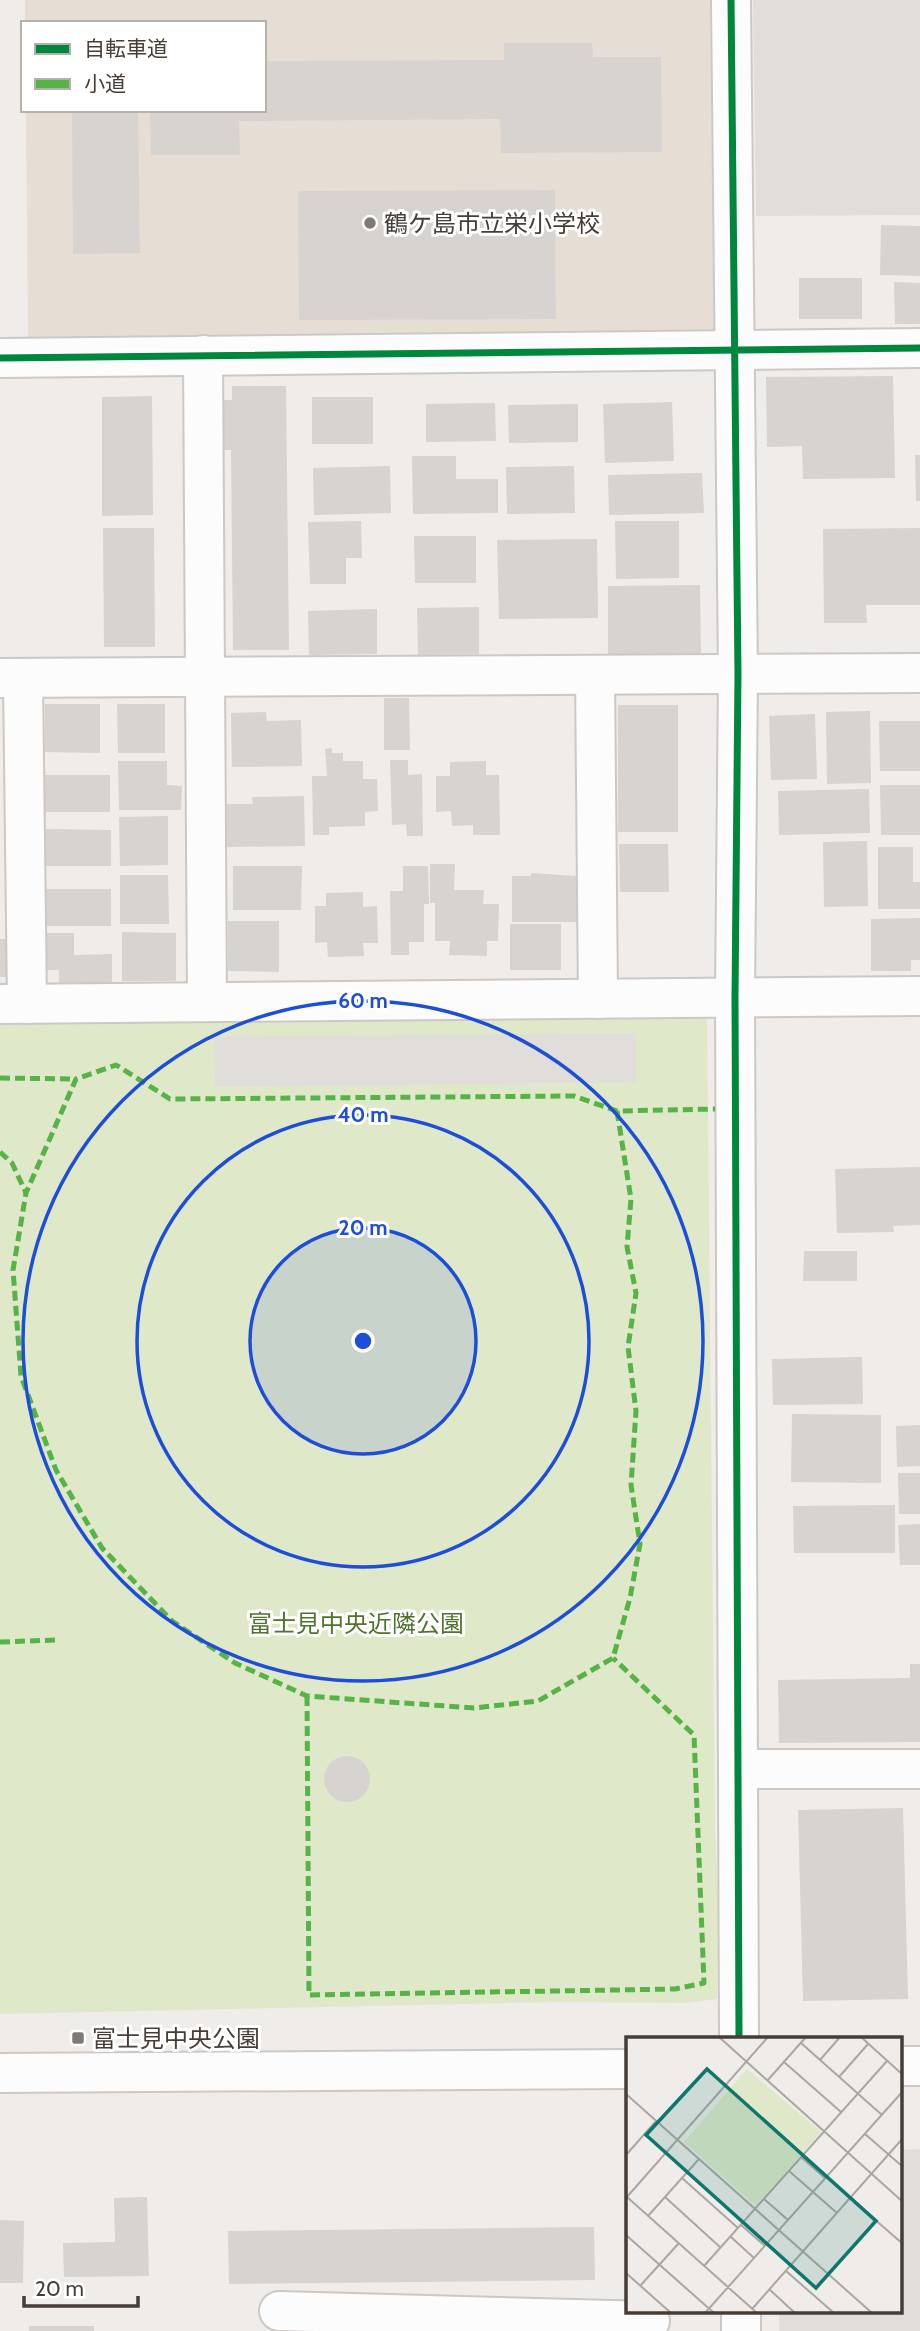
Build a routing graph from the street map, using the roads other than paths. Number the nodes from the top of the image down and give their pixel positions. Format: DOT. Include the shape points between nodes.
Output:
graph roads {
  1 [pos="732,0"];
  2 [pos="920,348"];
  3 [pos="735,350"];
  4 [pos="203,355"];
  5 [pos="0,358"];
  6 [pos="920,673"];
  7 [pos="738,674"];
  8 [pos="595,675"];
  9 [pos="202,677"];
  10 [pos="11,678"];
  11 [pos="920,996"];
  12 [pos="735,997"];
  13 [pos="598,999"];
  14 [pos="207,1003"];
  15 [pos="14,1004"];
  16 [pos="740,1769"];
  17 [pos="920,1769"];
  18 [pos="739,2037"];
  19 [pos="902,2066"];
  20 [pos="920,2066"];
  21 [pos="626,2070"];
  22 [pos="0,2073"];
  23 [pos="279,2311"];
  24 [pos="650,2321"];
  1 -- 3 [label="street"];
  2 -- 3 [label="street"];
  3 -- 4 [label="street"];
  3 -- 7 [label="street"];
  4 -- 5 [label="street"];
  4 -- 9 [label="street"];
  6 -- 7 [label="street"];
  7 -- 8 [label="street"];
  7 -- 12 [label="street"];
  8 -- 9 [label="street"];
  8 -- 13 [label="street"];
  9 -- 10 [label="street"];
  9 -- 14 [label="street"];
  10 -- 15 [label="street"];
  11 -- 12 [label="street"];
  12 -- 13 [label="street"];
  12 -- 16 [label="street"];
  13 -- 14 [label="street"];
  14 -- 15 [label="street"];
  16 -- 17 [label="street"];
  16 -- 18 [label="street"];
  19 -- 20 [label="street"];
  21 -- 22 [label="street"];
  23 -- 24 [label="street"];
}
